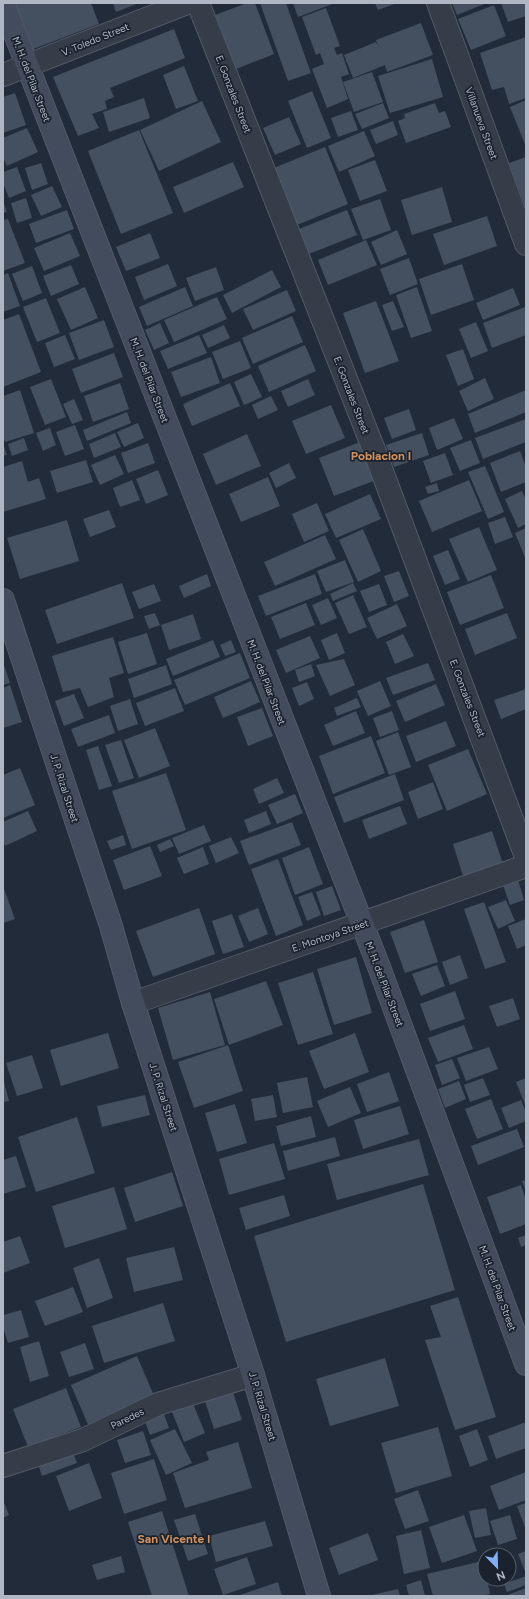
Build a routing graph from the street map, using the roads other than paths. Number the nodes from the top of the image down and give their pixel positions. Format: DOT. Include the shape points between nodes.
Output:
graph roads {
  1 [pos="3,3"];
  2 [pos="187,3"];
  3 [pos="198,3"];
  4 [pos="438,3"];
  5 [pos="27,66"];
  6 [pos="3,75"];
  7 [pos="526,244"];
  8 [pos="3,600"];
  9 [pos="526,857"];
  10 [pos="526,866"];
  11 [pos="362,924"];
  12 [pos="133,1003"];
  13 [pos="526,1364"];
  14 [pos="253,1375"];
  15 [pos="3,1466"];
  16 [pos="319,1596"];
  1 -- 5 [label="main road, M. H. del Pilar Street"];
  2 -- 5 [label="street, V. Toledo Street"];
  3 -- 9 [label="street, E. Gonzales Street" via="376,455"];
  4 -- 7 [label="street, Villanueva Street"];
  5 -- 6 [label="street, V. Toledo Street"];
  5 -- 11 [label="main road, M. H. del Pilar Street"];
  8 -- 12 [label="main road, J. P. Rizal Street" via="111,926"];
  10 -- 11 [label="street, E. Montoya Street"];
  11 -- 12 [label="street, E. Montoya Street"];
  11 -- 13 [label="main road, M. H. del Pilar Street"];
  12 -- 14 [label="main road, J. P. Rizal Street"];
  14 -- 15 [label="street, Paredes" via="158,1404 83,1440"];
  14 -- 16 [label="main road, J. P. Rizal Street"];
}
